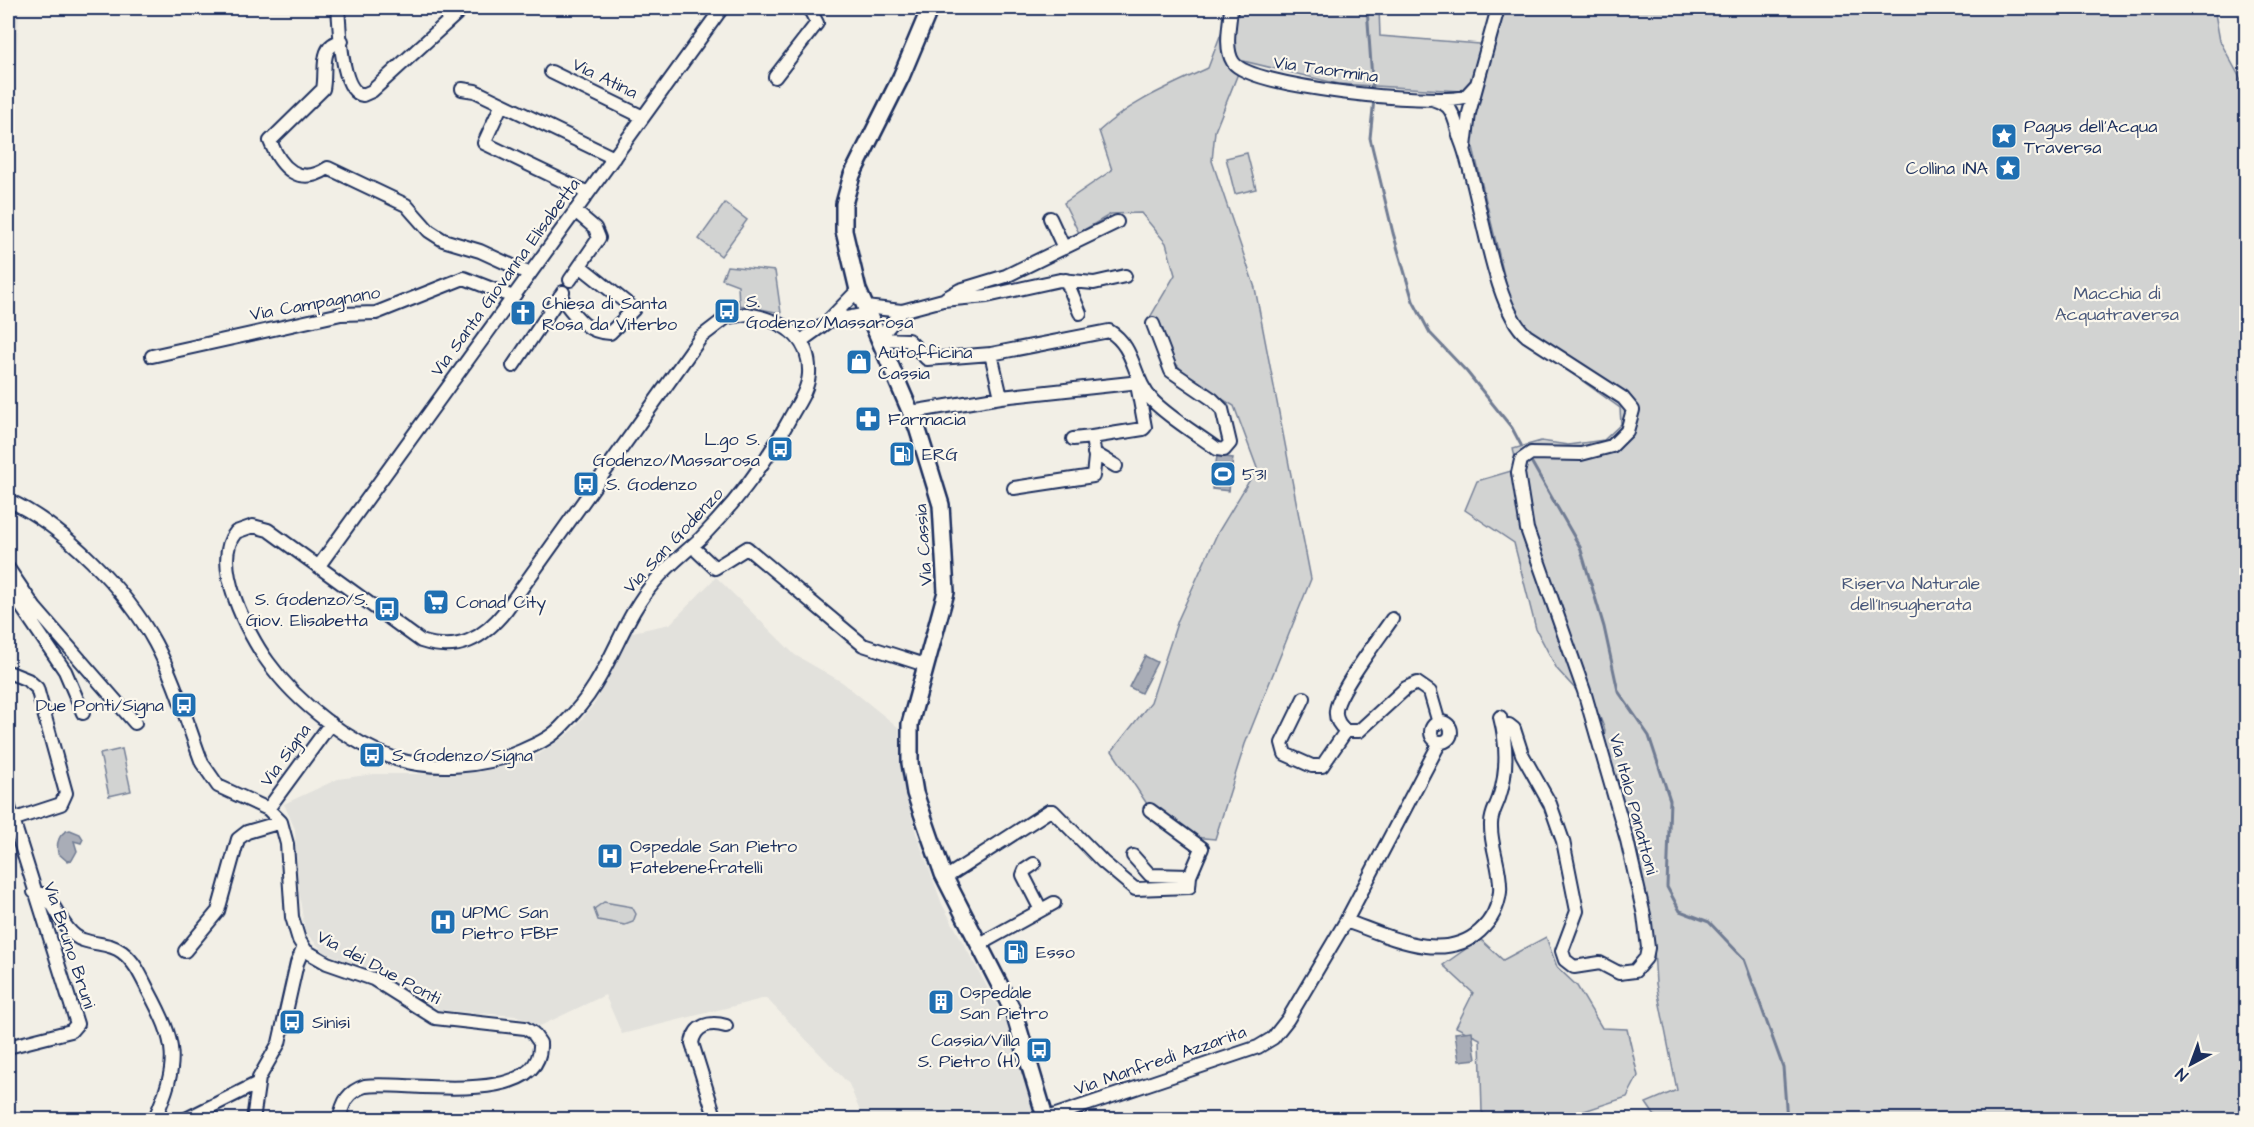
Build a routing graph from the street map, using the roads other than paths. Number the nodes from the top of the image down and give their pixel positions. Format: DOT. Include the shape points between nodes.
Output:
graph roads {
  1 [pos="338,8"];
  2 [pos="463,8"];
  3 [pos="722,8"];
  4 [pos="809,8"];
  5 [pos="930,8"];
  6 [pos="1231,8"];
  7 [pos="1498,8"];
  8 [pos="342,41"];
  9 [pos="550,72"];
  10 [pos="775,77"];
  11 [pos="1477,84"];
  12 [pos="462,89"];
  13 [pos="1432,99"];
  14 [pos="502,104"];
  15 [pos="643,117"];
  16 [pos="1465,149"];
  17 [pos="614,158"];
  18 [pos="588,193"];
  19 [pos="575,211"];
  20 [pos="1050,218"];
  21 [pos="1117,222"];
  22 [pos="1064,248"];
  23 [pos="580,266"];
  24 [pos="530,274"];
  25 [pos="1125,276"];
  26 [pos="1066,280"];
  27 [pos="564,289"];
  28 [pos="858,290"];
  29 [pos="513,297"];
  30 [pos="943,300"];
  31 [pos="866,310"];
  32 [pos="902,311"];
  33 [pos="1080,313"];
  34 [pos="826,323"];
  35 [pos="1153,324"];
  36 [pos="879,339"];
  37 [pos="801,341"];
  38 [pos="991,354"];
  39 [pos="152,356"];
  40 [pos="513,366"];
  41 [pos="1141,384"];
  42 [pos="1001,397"];
  43 [pos="910,412"];
  44 [pos="1092,437"];
  45 [pos="1073,439"];
  46 [pos="1094,453"];
  47 [pos="1116,466"];
  48 [pos="1014,488"];
  49 [pos="8,500"];
  50 [pos="698,552"];
  51 [pos="318,567"];
  52 [pos="8,568"];
  53 [pos="8,588"];
  54 [pos="31,610"];
  55 [pos="1392,619"];
  56 [pos="925,665"];
  57 [pos="8,672"];
  58 [pos="1304,698"];
  59 [pos="83,713"];
  60 [pos="135,723"];
  61 [pos="331,723"];
  62 [pos="1346,731"];
  63 [pos="8,804"];
  64 [pos="268,809"];
  65 [pos="1150,810"];
  66 [pos="12,820"];
  67 [pos="281,822"];
  68 [pos="1133,856"];
  69 [pos="1034,864"];
  70 [pos="1190,876"];
  71 [pos="945,878"];
  72 [pos="34,892"];
  73 [pos="1054,903"];
  74 [pos="1041,910"];
  75 [pos="1346,921"];
  76 [pos="980,944"];
  77 [pos="303,949"];
  78 [pos="185,951"];
  79 [pos="726,1026"];
  80 [pos="8,1047"];
  81 [pos="258,1083"];
  82 [pos="154,1119"];
  83 [pos="184,1119"];
  84 [pos="254,1119"];
  85 [pos="339,1119"];
  86 [pos="716,1119"];
  87 [pos="1044,1119"];
  1 -- 8 [label="street"];
  2 -- 8 [label="street" via="372,91 360,95 352,90 346,74"];
  3 -- 15 [label="street, Via Santa Giovanna Elisabetta"];
  4 -- 10 [label="street" via="817,23"];
  5 -- 28 [label="main road, Via Cassia" via="847,190 844,231"];
  6 -- 13 [label="street, Via Taormina" via="1229,49 1237,67 1251,75 1336,91"];
  7 -- 11 [label="street"];
  8 -- 24 [label="street" via="333,42 325,55 324,89 270,141 276,156 295,175 311,177 328,168 406,205 429,231 443,240 480,251"];
  9 -- 15 [label="street, Via Atina"];
  11 -- 13 [label="street, Via Taormina" via="1465,96"];
  11 -- 16 [label="street"];
  12 -- 14 [label="street"];
  13 -- 16 [label="street" via="1448,108"];
  14 -- 17 [label="street"];
  14 -- 18 [label="street" via="484,143"];
  15 -- 17 [label="street, Via Santa Giovanna Elisabetta"];
  16 -- 75 [label="street, Via Italo Panattoni" via="1514,323 1527,336 1632,407 1629,427 1612,446 1587,454 1531,453 1520,462 1518,479 1527,529 1587,701 1636,876 1648,948 1646,958 1635,971 1619,973 1600,963 1574,967 1563,957 1577,911 1563,842 1550,804 1522,754 1514,729 1501,721 1505,739 1504,778 1491,826 1501,881 1497,907 1487,924 1467,941 1443,948"];
  17 -- 18 [label="street, Via Santa Giovanna Elisabetta"];
  18 -- 19 [label="street, Via Santa Giovanna Elisabetta"];
  19 -- 23 [label="street" via="595,228 599,238"];
  19 -- 24 [label="street, Via Santa Giovanna Elisabetta"];
  20 -- 22 [label="street"];
  21 -- 22 [label="street" via="1105,235"];
  22 -- 30 [label="street" via="1000,278 958,290"];
  23 -- 27 [label="street"];
  23 -- 27 [label="street" via="634,309 610,333 600,333 574,316"];
  24 -- 29 [label="street, Via Santa Giovanna Elisabetta"];
  25 -- 26 [label="street" via="1094,283"];
  26 -- 30 [label="street" via="994,295"];
  26 -- 33 [label="street"];
  27 -- 40 [label="street"];
  28 -- 31 [label="main road, Via Cassia"];
  28 -- 34 [label="street"];
  29 -- 39 [label="street, Via Campagnano" via="464,278 376,313 341,314"];
  29 -- 51 [label="street, Via Santa Giovanna Elisabetta"];
  30 -- 32 [label="street"];
  31 -- 32 [label="street"];
  31 -- 34 [label="street"];
  31 -- 36 [label="main road, Via Cassia"];
  32 -- 36 [label="street"];
  34 -- 37 [label="street"];
  35 -- 41 [label="street" via="1171,371 1222,409 1231,436 1228,448 1217,449 1153,401"];
  36 -- 38 [label="street" via="908,340 927,359"];
  36 -- 43 [label="main road, Via Cassia"];
  37 -- 51 [label="street, Via San Godenzo" via="777,321 747,314 727,317 709,329 497,622 478,638 447,646 421,641"];
  37 -- 61 [label="street, Via San Godenzo" via="808,365 806,388 759,471 721,517 636,603 596,684 556,732 532,747 497,760 435,764 407,762 387,755"];
  38 -- 41 [label="street" via="1109,332 1127,346"];
  38 -- 42 [label="street"];
  41 -- 42 [label="street"];
  41 -- 44 [label="street" via="1138,390 1146,427"];
  42 -- 43 [label="street"];
  43 -- 56 [label="main road, Via Cassia" via="936,483 945,540 946,591"];
  44 -- 45 [label="street"];
  44 -- 46 [label="street"];
  46 -- 47 [label="street"];
  46 -- 48 [label="street" via="1093,476"];
  49 -- 64 [label="street" via="53,528 126,600 156,645 208,776 229,793"];
  50 -- 56 [label="street" via="715,568 747,549 863,645"];
  51 -- 61 [label="street, Via San Godenzo" via="272,532 253,526 236,532 226,552 226,568 242,614 266,659 289,686"];
  52 -- 54 [label="street"];
  53 -- 54 [label="street"];
  54 -- 59 [label="street"];
  54 -- 60 [label="street"];
  55 -- 62 [label="street" via="1339,701 1336,716"];
  56 -- 71 [label="main road, Via Cassia" via="910,724 910,763 922,821"];
  57 -- 66 [label="street" via="37,688 66,793 61,804"];
  58 -- 62 [label="street" via="1282,743 1286,754 1312,766 1322,766"];
  61 -- 64 [label="street, Via Signa"];
  62 -- 75 [label="street" via="1362,728 1414,683 1430,692 1439,723 1431,731 1440,742"];
  63 -- 66 [label="street, Via Bruno Bruni"];
  64 -- 67 [label="street"];
  65 -- 70 [label="street" via="1202,848"];
  66 -- 72 [label="street, Via Bruno Bruni"];
  67 -- 77 [label="street, Via dei Due Ponti" via="287,844 292,917"];
  67 -- 78 [label="street" via="247,832 238,839 218,911"];
  68 -- 70 [label="street" via="1149,875"];
  69 -- 74 [label="street" via="1023,875"];
  70 -- 71 [label="street" via="1186,889 1134,889 1053,811 1048,811"];
  71 -- 76 [label="main road, Via Cassia"];
  72 -- 80 [label="street, Via Bruno Bruni" via="76,1026 69,1032"];
  72 -- 82 [label="street" via="46,895 78,938 116,948 138,971 167,1025 172,1046 169,1081"];
  73 -- 74 [label="street"];
  74 -- 76 [label="street"];
  75 -- 87 [label="street, Via Manfredi Azzarita" via="1284,1024 1265,1044"];
  76 -- 87 [label="main road, Via Cassia" via="1014,1013"];
  77 -- 81 [label="street" via="279,1042"];
  77 -- 85 [label="street, Via dei Due Ponti" via="327,963 373,980 435,1017 525,1028 540,1043 537,1060 521,1076 456,1089 365,1086 344,1101"];
  79 -- 86 [label="street" via="703,1026 693,1035 692,1042"];
  81 -- 83 [label="street"];
  81 -- 84 [label="street"];
}
